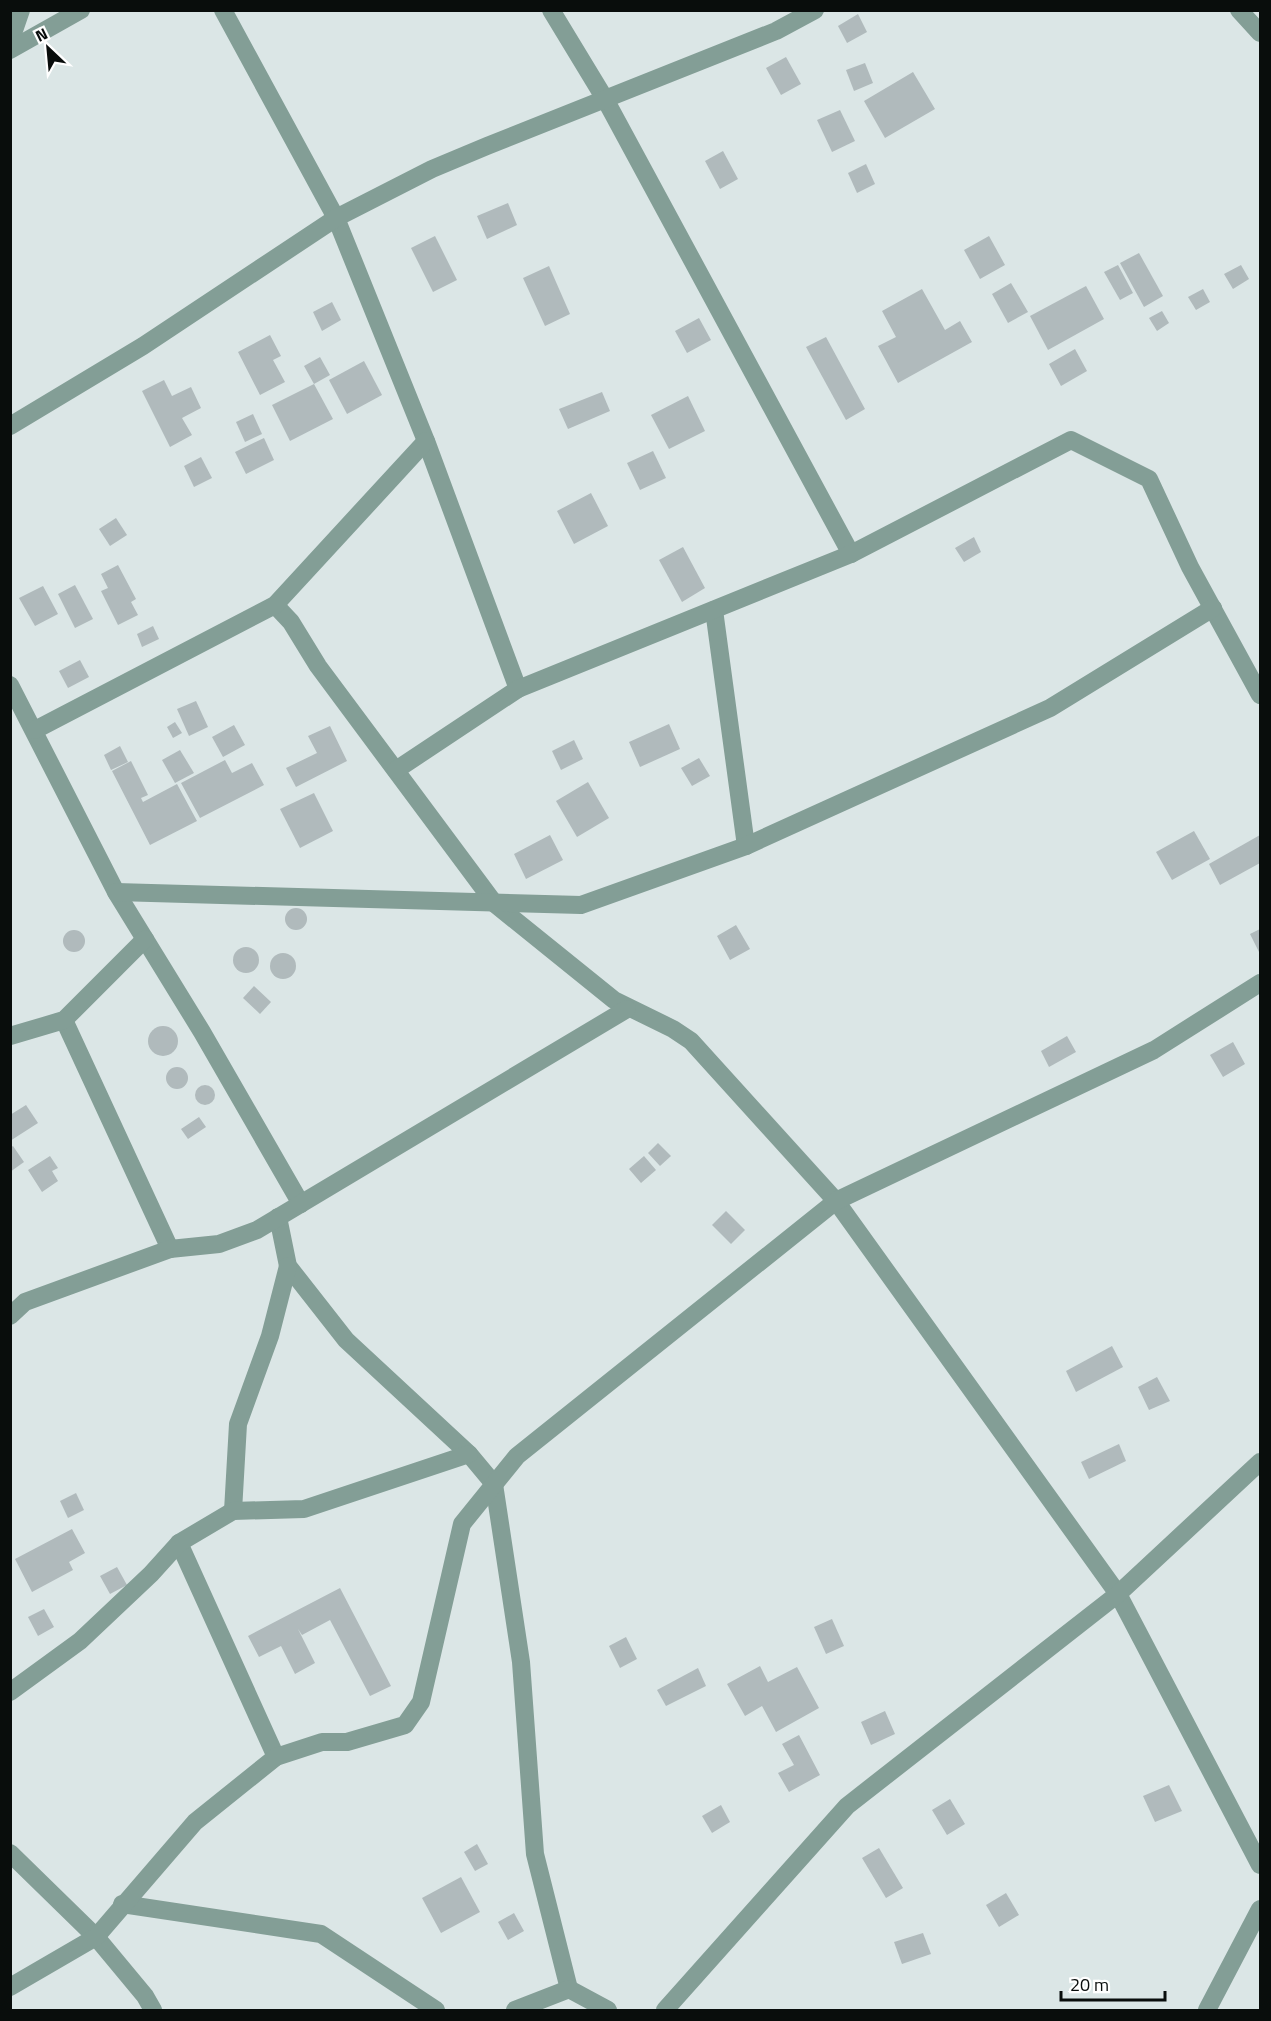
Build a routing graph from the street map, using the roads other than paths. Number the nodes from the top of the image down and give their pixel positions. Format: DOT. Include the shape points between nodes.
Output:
graph roads {
  1 [pos="21,10"];
  2 [pos="81,10"];
  3 [pos="223,10"];
  4 [pos="551,10"];
  5 [pos="816,10"];
  6 [pos="1239,10"];
  7 [pos="1260,33"];
  8 [pos="10,42"];
  9 [pos="10,50"];
  10 [pos="605,99"];
  11 [pos="336,218"];
  12 [pos="10,426"];
  13 [pos="426,441"];
  14 [pos="851,554"];
  15 [pos="275,604"];
  16 [pos="1213,608"];
  17 [pos="714,610"];
  18 [pos="10,686"];
  19 [pos="518,689"];
  20 [pos="1260,695"];
  21 [pos="34,730"];
  22 [pos="396,770"];
  23 [pos="746,846"];
  24 [pos="116,892"];
  25 [pos="495,904"];
  26 [pos="145,939"];
  27 [pos="1260,983"];
  28 [pos="627,1009"];
  29 [pos="64,1020"];
  30 [pos="10,1036"];
  31 [pos="836,1201"];
  32 [pos="301,1204"];
  33 [pos="278,1217"];
  34 [pos="170,1249"];
  35 [pos="288,1266"];
  36 [pos="10,1316"];
  37 [pos="469,1454"];
  38 [pos="1260,1462"];
  39 [pos="494,1484"];
  40 [pos="233,1512"];
  41 [pos="179,1543"];
  42 [pos="1118,1594"];
  43 [pos="10,1692"];
  44 [pos="276,1757"];
  45 [pos="10,1853"];
  46 [pos="1260,1865"];
  47 [pos="122,1904"];
  48 [pos="1260,1909"];
  49 [pos="96,1936"];
  50 [pos="10,1987"];
  51 [pos="569,1989"];
  52 [pos="153,2010"];
  53 [pos="436,2010"];
  54 [pos="515,2010"];
  55 [pos="608,2010"];
  56 [pos="665,2010"];
  57 [pos="1207,2010"];
  1 -- 8 [label="street"];
  2 -- 9 [label="street"];
  3 -- 11 [label="street"];
  4 -- 10 [label="street"];
  5 -- 10 [label="street" via="776,32"];
  6 -- 7 [label="street"];
  10 -- 11 [label="street" via="432,169"];
  10 -- 14 [label="street"];
  11 -- 12 [label="street" via="143,346"];
  11 -- 13 [label="street"];
  13 -- 15 [label="street"];
  13 -- 19 [label="street"];
  14 -- 16 [label="street" via="1071,440 1149,479"];
  14 -- 17 [label="street"];
  15 -- 21 [label="street"];
  15 -- 22 [label="street"];
  16 -- 20 [label="street"];
  16 -- 23 [label="street" via="1050,708"];
  17 -- 19 [label="street"];
  17 -- 23 [label="street"];
  18 -- 21 [label="street"];
  19 -- 22 [label="street"];
  21 -- 24 [label="street"];
  22 -- 25 [label="street"];
  23 -- 25 [label="street" via="581,905"];
  24 -- 25 [label="street"];
  24 -- 26 [label="street"];
  25 -- 28 [label="street"];
  26 -- 29 [label="street"];
  26 -- 32 [label="street"];
  27 -- 31 [label="street" via="1154,1050"];
  28 -- 31 [label="street" via="674,1029 691,1041"];
  28 -- 32 [label="street"];
  29 -- 30 [label="street"];
  29 -- 34 [label="street"];
  31 -- 39 [label="street" via="517,1456"];
  31 -- 42 [label="street"];
  32 -- 33 [label="street"];
  33 -- 34 [label="street" via="235,1239"];
  33 -- 35 [label="street"];
  34 -- 36 [label="street" via="25,1302"];
  35 -- 37 [label="street" via="346,1340"];
  35 -- 40 [label="street" via="270,1336 238,1424"];
  37 -- 39 [label="street"];
  37 -- 40 [label="street" via="304,1509"];
  38 -- 42 [label="street"];
  39 -- 44 [label="street" via="462,1524 421,1701 405,1725 347,1742 322,1742"];
  39 -- 51 [label="street" via="521,1662 535,1854"];
  40 -- 41 [label="street"];
  41 -- 43 [label="street" via="80,1641"];
  41 -- 44 [label="street"];
  42 -- 46 [label="street"];
  42 -- 56 [label="street" via="848,1806"];
  44 -- 47 [label="street" via="195,1822"];
  45 -- 49 [label="street"];
  47 -- 49 [label="street"];
  47 -- 53 [label="street" via="321,1934"];
  48 -- 57 [label="street"];
  49 -- 50 [label="street"];
  49 -- 52 [label="street"];
  51 -- 54 [label="street"];
  51 -- 55 [label="street"];
}
